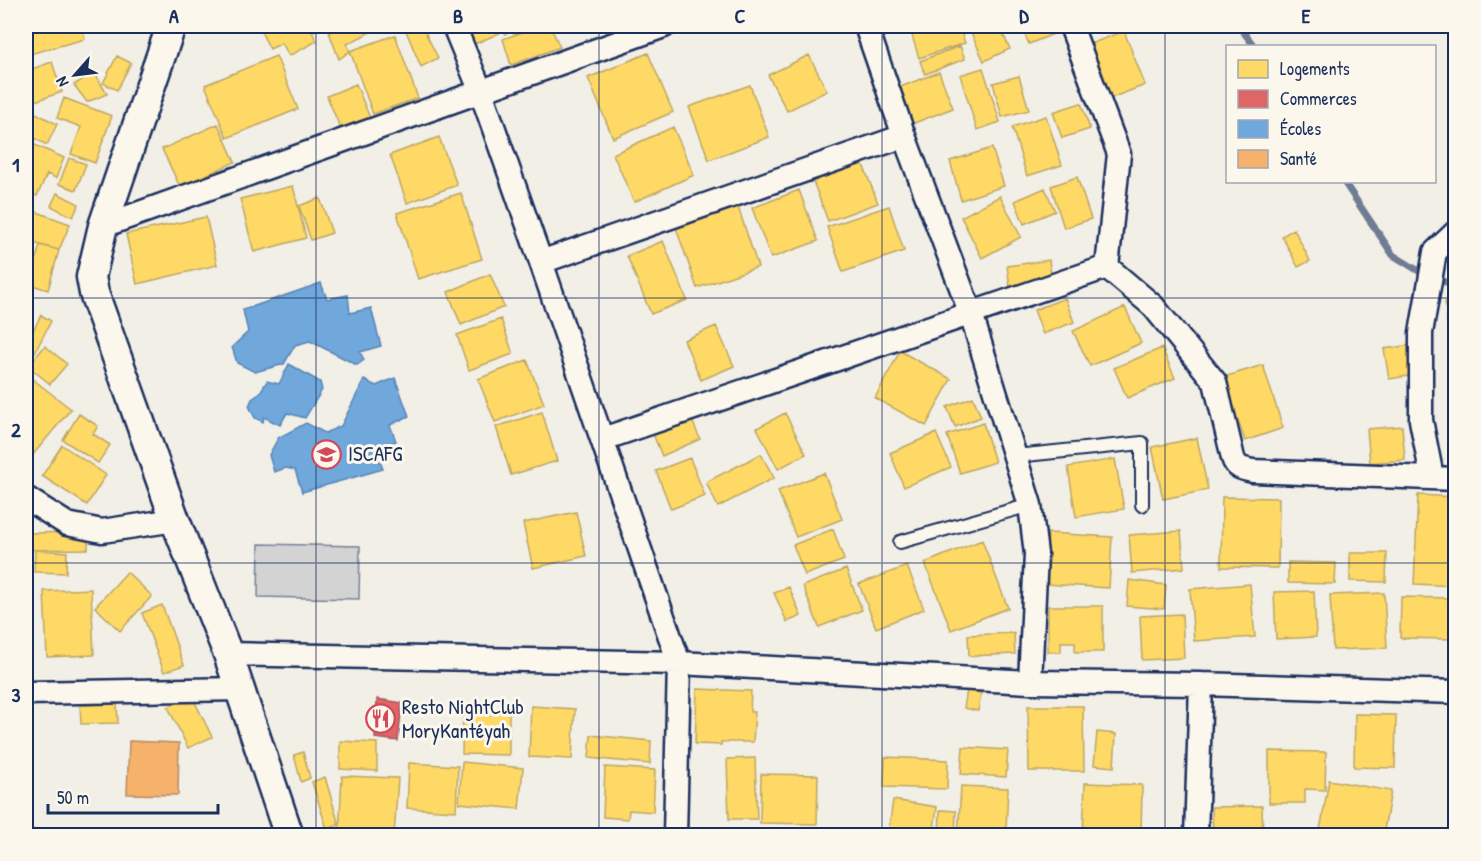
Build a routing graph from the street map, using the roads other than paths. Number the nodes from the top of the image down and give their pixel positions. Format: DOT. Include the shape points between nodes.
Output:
graph roads {
  1 [pos="171,26"];
  2 [pos="454,26"];
  3 [pos="664,26"];
  4 [pos="866,26"];
  5 [pos="1071,26"];
  6 [pos="481,92"];
  7 [pos="904,136"];
  8 [pos="103,226"];
  9 [pos="1455,232"];
  10 [pos="541,262"];
  11 [pos="1107,267"];
  12 [pos="971,314"];
  13 [pos="603,439"];
  14 [pos="1016,456"];
  15 [pos="1432,477"];
  16 [pos="1455,479"];
  17 [pos="26,498"];
  18 [pos="1030,505"];
  19 [pos="1142,505"];
  20 [pos="175,520"];
  21 [pos="900,542"];
  22 [pos="228,654"];
  23 [pos="679,663"];
  24 [pos="1030,682"];
  25 [pos="1201,684"];
  26 [pos="240,689"];
  27 [pos="1455,692"];
  28 [pos="26,693"];
  29 [pos="289,836"];
  30 [pos="675,836"];
  31 [pos="1196,836"];
  1 -- 8 [label="street"];
  2 -- 6 [label="street"];
  3 -- 6 [label="street"];
  4 -- 7 [label="street"];
  5 -- 11 [label="street" via="1119,154"];
  6 -- 8 [label="street"];
  6 -- 10 [label="street"];
  7 -- 10 [label="street"];
  7 -- 12 [label="street"];
  8 -- 20 [label="street" via="91,277 94,293"];
  9 -- 15 [label="street" via="1435,252 1421,333 1421,420"];
  10 -- 13 [label="street"];
  11 -- 12 [label="street"];
  11 -- 15 [label="street" via="1153,306 1215,382 1233,458 1240,468"];
  12 -- 13 [label="street"];
  12 -- 14 [label="street"];
  13 -- 23 [label="street"];
  14 -- 18 [label="street"];
  14 -- 19 [label="lane" via="1142,443"];
  15 -- 16 [label="street"];
  17 -- 20 [label="street" via="67,524 102,531"];
  18 -- 21 [label="lane"];
  18 -- 24 [label="street" via="1036,554"];
  20 -- 22 [label="street"];
  22 -- 23 [label="street"];
  22 -- 26 [label="street"];
  23 -- 24 [label="street"];
  23 -- 30 [label="street"];
  24 -- 25 [label="street"];
  25 -- 27 [label="street"];
  25 -- 31 [label="street"];
  26 -- 28 [label="street"];
  26 -- 29 [label="street"];
}
